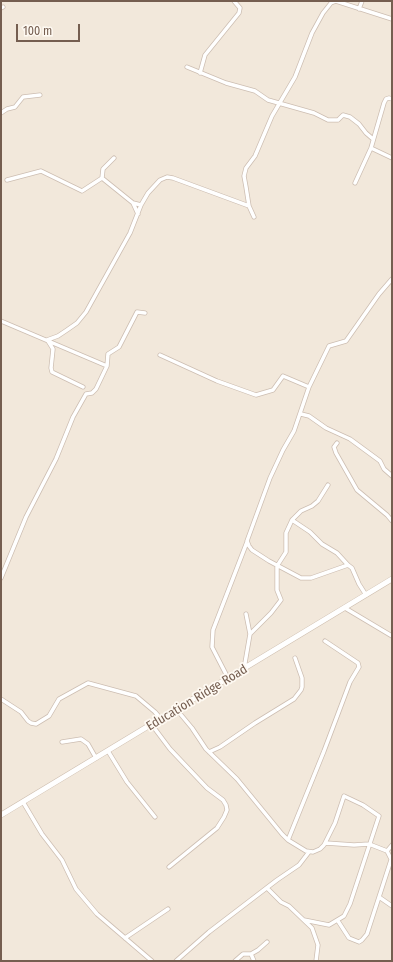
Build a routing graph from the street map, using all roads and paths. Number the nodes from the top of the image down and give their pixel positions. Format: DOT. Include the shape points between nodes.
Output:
graph roads {
  1 [pos="234,1"];
  2 [pos="362,1"];
  3 [pos="359,9"];
  4 [pos="392,19"];
  5 [pos="187,67"];
  6 [pos="200,73"];
  7 [pos="40,95"];
  8 [pos="392,99"];
  9 [pos="279,102"];
  10 [pos="1,113"];
  11 [pos="373,139"];
  12 [pos="371,148"];
  13 [pos="114,158"];
  14 [pos="392,158"];
  15 [pos="102,178"];
  16 [pos="7,180"];
  17 [pos="355,183"];
  18 [pos="133,203"];
  19 [pos="141,204"];
  20 [pos="249,206"];
  21 [pos="138,214"];
  22 [pos="254,217"];
  23 [pos="392,279"];
  24 [pos="145,313"];
  25 [pos="1,321"];
  26 [pos="47,340"];
  27 [pos="160,355"];
  28 [pos="107,366"];
  29 [pos="83,387"];
  30 [pos="310,387"];
  31 [pos="301,414"];
  32 [pos="337,444"];
  33 [pos="392,476"];
  34 [pos="328,485"];
  35 [pos="292,520"];
  36 [pos="392,521"];
  37 [pos="247,541"];
  38 [pos="348,565"];
  39 [pos="277,566"];
  40 [pos="1,578"];
  41 [pos="392,579"];
  42 [pos="366,595"];
  43 [pos="345,608"];
  44 [pos="246,614"];
  45 [pos="250,634"];
  46 [pos="392,636"];
  47 [pos="325,641"];
  48 [pos="294,658"];
  49 [pos="246,668"];
  50 [pos="228,678"];
  51 [pos="1,699"];
  52 [pos="177,710"];
  53 [pos="161,720"];
  54 [pos="152,725"];
  55 [pos="62,742"];
  56 [pos="108,751"];
  57 [pos="209,752"];
  58 [pos="96,758"];
  59 [pos="23,802"];
  60 [pos="1,815"];
  61 [pos="155,817"];
  62 [pos="288,840"];
  63 [pos="326,842"];
  64 [pos="369,844"];
  65 [pos="392,846"];
  66 [pos="388,851"];
  67 [pos="309,852"];
  68 [pos="391,861"];
  69 [pos="169,867"];
  70 [pos="267,888"];
  71 [pos="379,897"];
  72 [pos="392,906"];
  73 [pos="168,908"];
  74 [pos="304,920"];
  75 [pos="338,921"];
  76 [pos="125,938"];
  77 [pos="267,942"];
  78 [pos="251,954"];
  79 [pos="152,961"];
  80 [pos="176,961"];
  81 [pos="235,961"];
  82 [pos="254,961"];
  83 [pos="316,961"];
  1 -- 6 [label="street" via="240,8 239,13 205,55"];
  2 -- 3 [label="street"];
  3 -- 4 [label="street"];
  3 -- 9 [label="street" via="336,1 331,3 312,33 295,76"];
  5 -- 6 [label="street"];
  6 -- 9 [label="street" via="255,91 268,100"];
  7 -- 10 [label="street" via="24,97 15,106"];
  8 -- 11 [label="street" via="386,99 384,103"];
  9 -- 11 [label="street" via="328,120 338,120 343,115 360,124"];
  9 -- 20 [label="street" via="255,156 246,168 244,176"];
  11 -- 12 [label="street"];
  12 -- 14 [label="street"];
  12 -- 17 [label="street"];
  13 -- 15 [label="street" via="103,169"];
  15 -- 16 [label="street" via="82,191 41,171"];
  15 -- 18 [label="street"];
  18 -- 19 [label="street"];
  18 -- 21 [label="street"];
  19 -- 20 [label="street" via="153,186 167,177"];
  19 -- 21 [label="street"];
  20 -- 22 [label="street"];
  21 -- 26 [label="street" via="86,312 77,323"];
  23 -- 30 [label="street" via="346,341 329,346"];
  24 -- 28 [label="street" via="137,312 118,347 108,354"];
  25 -- 26 [label="street"];
  26 -- 28 [label="street"];
  26 -- 29 [label="street" via="53,349 52,372"];
  27 -- 30 [label="street" via="217,381 256,395 273,390 283,376"];
  28 -- 40 [label="street" via="96,389 86,394 73,417"];
  30 -- 31 [label="street"];
  31 -- 33 [label="street" via="350,439 380,461"];
  31 -- 37 [label="street" via="270,478"];
  32 -- 36 [label="street" via="334,447 336,453 357,490"];
  34 -- 35 [label="street" via="318,501 300,511"];
  35 -- 38 [label="street" via="337,553"];
  35 -- 39 [label="street" via="286,533 286,552"];
  37 -- 39 [label="street" via="252,550"];
  37 -- 50 [label="street" via="214,630 212,647"];
  38 -- 39 [label="street" via="308,579"];
  38 -- 42 [label="street"];
  39 -- 45 [label="street" via="276,582 281,600 262,624"];
  41 -- 42 [label="main road, Education Ridge Road"];
  42 -- 43 [label="main road, Education Ridge Road"];
  43 -- 46 [label="street"];
  43 -- 49 [label="main road, Education Ridge Road"];
  44 -- 45 [label="street"];
  45 -- 49 [label="street"];
  47 -- 62 [label="street" via="358,663 359,667 350,682"];
  48 -- 57 [label="street" via="302,678 302,687 294,699"];
  49 -- 50 [label="main road, Education Ridge Road"];
  50 -- 52 [label="main road, Education Ridge Road"];
  51 -- 53 [label="street" via="21,712 28,721 36,724 50,716 59,699 88,683 136,696"];
  52 -- 53 [label="main road, Education Ridge Road"];
  52 -- 57 [label="street"];
  53 -- 54 [label="main road, Education Ridge Road"];
  54 -- 56 [label="main road, Education Ridge Road"];
  54 -- 69 [label="street" via="170,749 207,788 223,800 227,810 217,828"];
  55 -- 58 [label="street" via="81,739 88,744"];
  56 -- 58 [label="main road, Education Ridge Road"];
  56 -- 61 [label="street" via="127,782"];
  57 -- 62 [label="street" via="237,779"];
  58 -- 59 [label="main road, Education Ridge Road"];
  59 -- 60 [label="main road, Education Ridge Road"];
  59 -- 76 [label="street" via="42,834 62,860 76,889 97,914"];
  62 -- 67 [label="street"];
  63 -- 64 [label="street"];
  63 -- 64 [label="street" via="344,796 379,816"];
  63 -- 67 [label="street" via="320,849"];
  64 -- 66 [label="street"];
  64 -- 75 [label="street" via="347,911"];
  65 -- 66 [label="street"];
  66 -- 68 [label="street"];
  67 -- 70 [label="street" via="299,865"];
  68 -- 71 [label="street"];
  70 -- 74 [label="street"];
  70 -- 80 [label="street"];
  71 -- 72 [label="street"];
  71 -- 75 [label="street" via="367,934 359,942 349,938"];
  73 -- 76 [label="street"];
  74 -- 75 [label="street" via="329,926"];
  74 -- 83 [label="street" via="312,928 318,945"];
  76 -- 79 [label="street"];
  77 -- 78 [label="street"];
  78 -- 81 [label="street" via="243,954"];
  78 -- 82 [label="street"];
}
